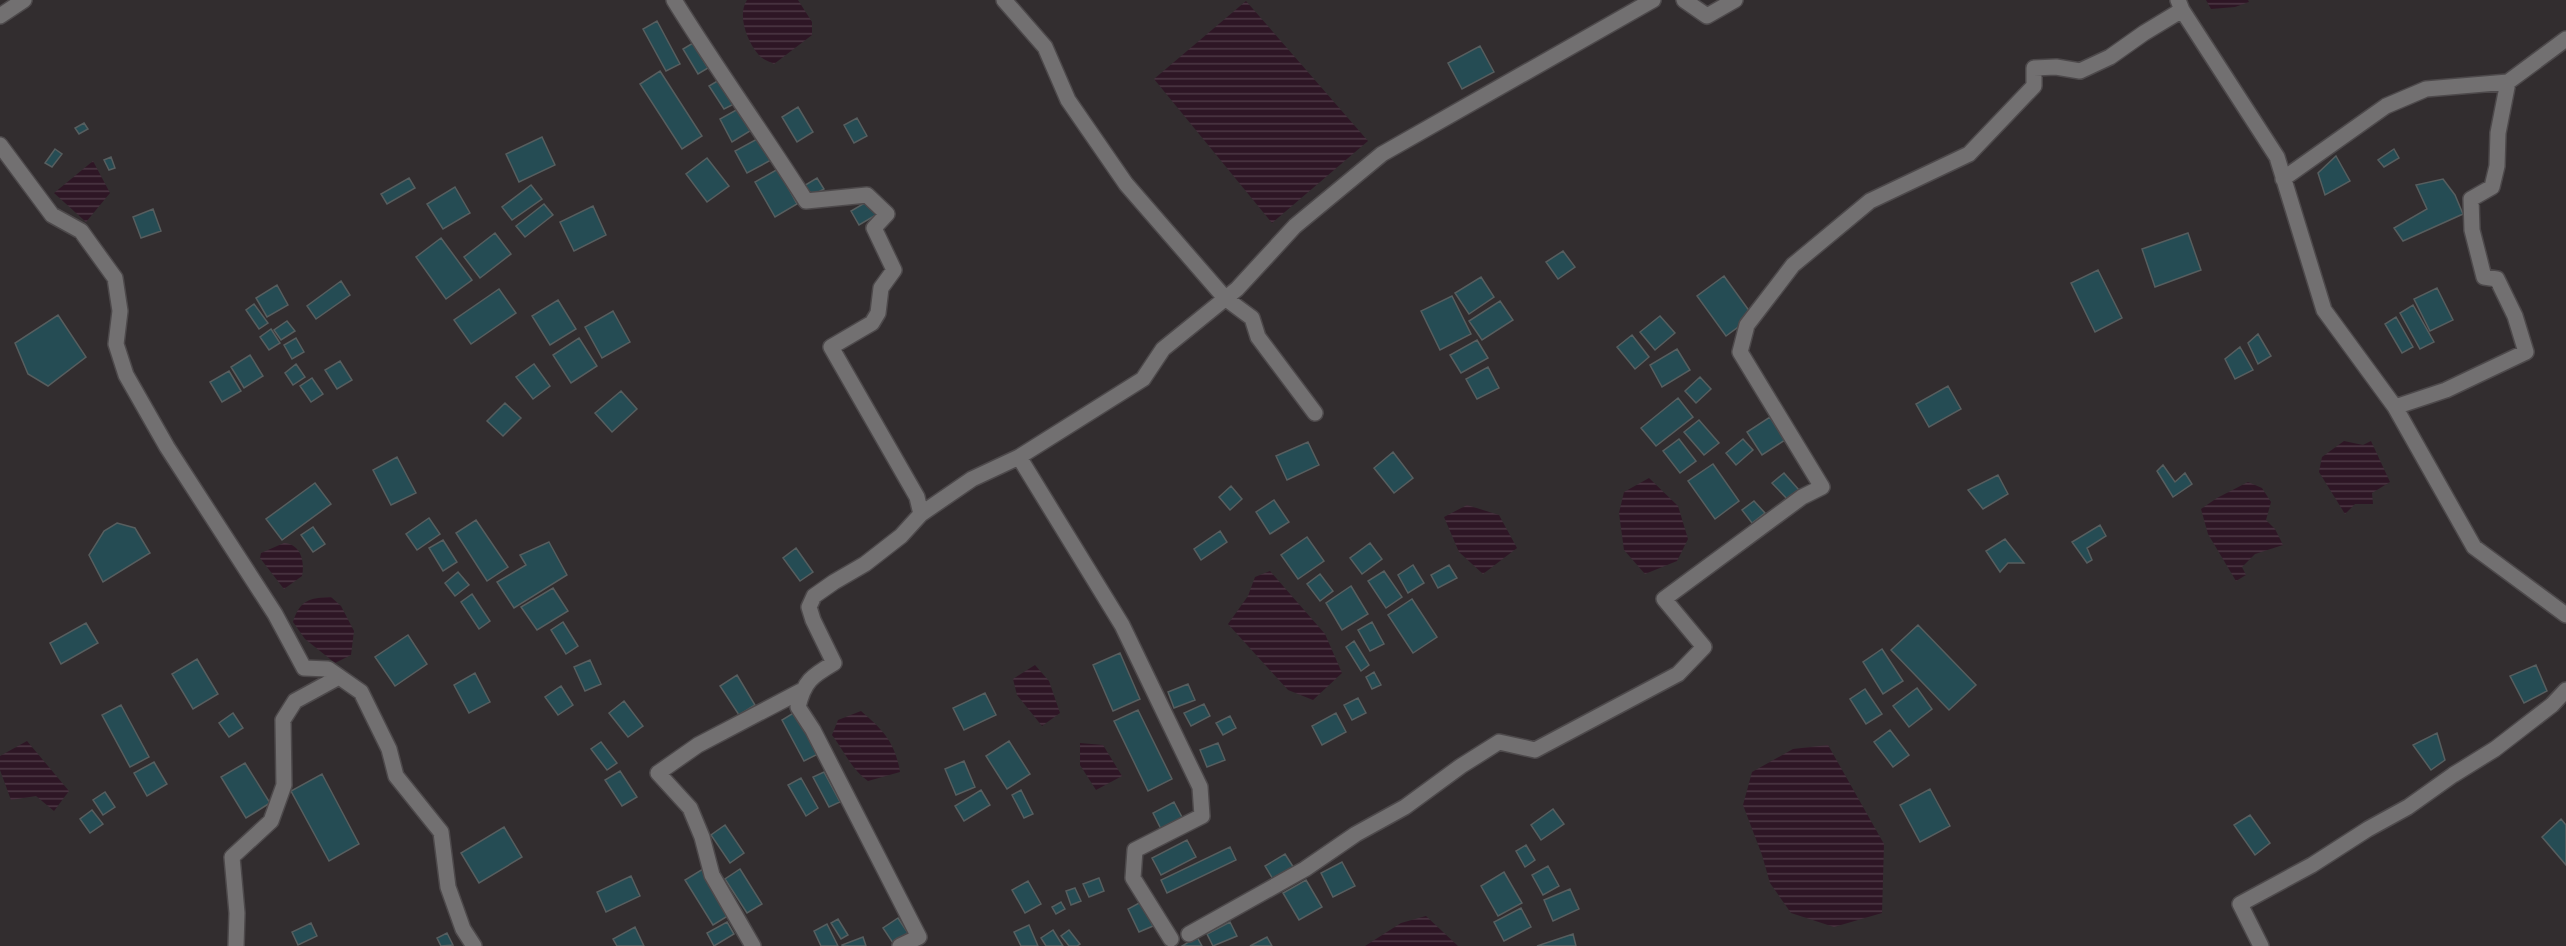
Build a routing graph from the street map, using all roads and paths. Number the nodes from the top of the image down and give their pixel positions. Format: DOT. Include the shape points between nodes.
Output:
graph roads {
  1 [pos="24,0"];
  2 [pos="674,0"];
  3 [pos="1004,0"];
  4 [pos="1653,0"];
  5 [pos="1684,0"];
  6 [pos="1735,0"];
  7 [pos="2180,5"];
  8 [pos="0,16"];
  9 [pos="2566,39"];
  10 [pos="2508,82"];
  11 [pos="0,145"];
  12 [pos="2283,178"];
  13 [pos="1225,298"];
  14 [pos="2395,407"];
  15 [pos="1315,413"];
  16 [pos="1019,456"];
  17 [pos="921,514"];
  18 [pos="2566,615"];
  19 [pos="339,677"];
  20 [pos="2566,690"];
  21 [pos="801,691"];
  22 [pos="1189,934"];
  23 [pos="1172,939"];
  24 [pos="236,946"];
  25 [pos="474,946"];
  26 [pos="753,946"];
  27 [pos="900,946"];
  28 [pos="2261,946"];
  1 -- 8 [label="street"];
  2 -- 17 [label="street" via="806,201 867,195 887,214 874,228 894,270 880,288 878,314 873,323 831,347 917,497"];
  3 -- 13 [label="street" via="1045,47 1068,100 1126,184"];
  4 -- 13 [label="street" via="1382,154 1295,226"];
  5 -- 6 [label="street" via="1707,16"];
  7 -- 12 [label="street" via="2277,157"];
  7 -- 22 [label="street" via="2110,57 2080,70 2034,68 2034,86 1969,154 1870,201 1793,265 1747,325 1740,352 1822,487 1802,497 1664,599 1704,647 1678,674 1535,750 1499,742 1406,807"];
  9 -- 10 [label="street"];
  10 -- 12 [label="street" via="2426,89 2386,106"];
  10 -- 14 [label="street" via="2492,187 2471,199 2472,230 2484,277 2497,279 2526,352 2446,390"];
  11 -- 19 [label="street" via="52,215 81,231 115,278 120,311 116,344 126,375 167,447 275,614 304,668 328,669"];
  12 -- 14 [label="street" via="2324,310"];
  13 -- 15 [label="street" via="1252,318 1258,337"];
  13 -- 16 [label="street" via="1163,349 1143,379"];
  14 -- 18 [label="street" via="2474,547"];
  16 -- 17 [label="street" via="972,479"];
  16 -- 23 [label="street" via="1122,625 1200,787 1202,816 1135,850 1133,878"];
  17 -- 21 [label="street" via="901,536 865,564 814,596 810,607 813,620 834,663 810,678"];
  19 -- 24 [label="street" via="295,701 283,720 284,785 272,821 232,857"];
  19 -- 25 [label="street" via="361,692 389,749 396,776 441,832 448,887 463,929"];
  20 -- 28 [label="street" via="2495,749 2408,807 2312,866 2240,904"];
  21 -- 26 [label="street" via="698,745 658,773 690,808 712,875"];
  21 -- 27 [label="street" via="798,707 919,937"];
}
